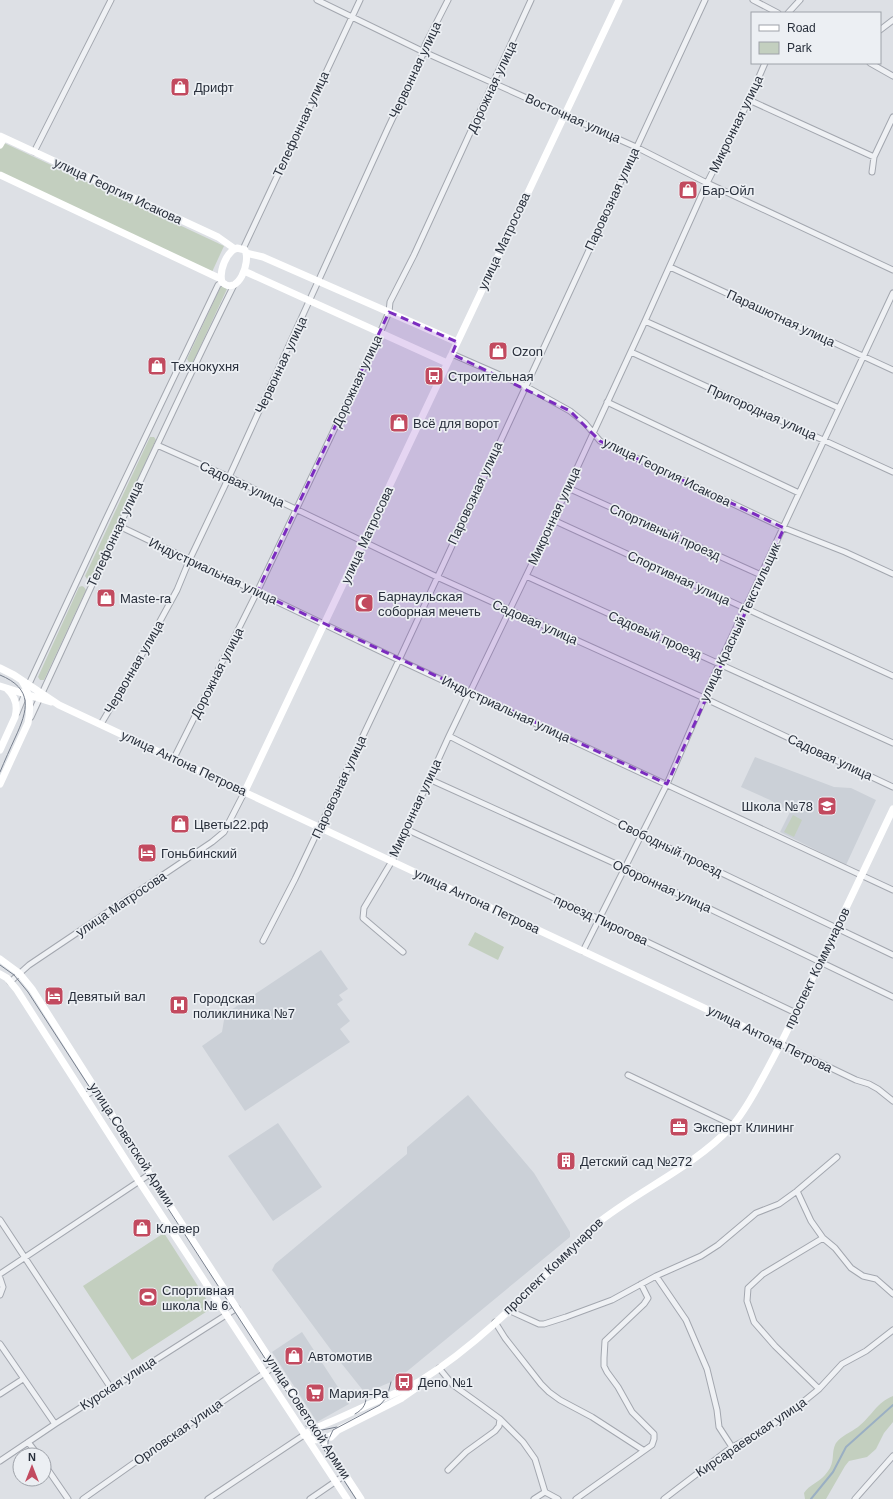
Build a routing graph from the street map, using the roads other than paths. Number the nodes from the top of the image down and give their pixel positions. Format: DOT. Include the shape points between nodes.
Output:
graph roads {
  1 [pos="111,0"];
  2 [pos="317,0"];
  3 [pos="360,0"];
  4 [pos="448,0"];
  5 [pos="531,0"];
  6 [pos="619,0"];
  7 [pos="705,0"];
  8 [pos="753,0"];
  9 [pos="800,0"];
  10 [pos="776,12"];
  11 [pos="789,12"];
  12 [pos="352,16"];
  13 [pos="893,20"];
  14 [pos="881,29"];
  15 [pos="424,52"];
  16 [pos="765,64"];
  17 [pos="872,64"];
  18 [pos="893,76"];
  19 [pos="494,83"];
  20 [pos="749,100"];
  21 [pos="564,114"];
  22 [pos="893,117"];
  23 [pos="2,137"];
  24 [pos="0,145"];
  25 [pos="636,147"];
  26 [pos="34,152"];
  27 [pos="874,157"];
  28 [pos="872,172"];
  29 [pos="0,175"];
  30 [pos="707,183"];
  31 [pos="235,249"];
  32 [pos="245,251"];
  33 [pos="670,267"];
  34 [pos="893,270"];
  35 [pos="244,271"];
  36 [pos="221,280"];
  37 [pos="319,281"];
  38 [pos="234,285"];
  39 [pos="893,293"];
  40 [pos="310,302"];
  41 [pos="389,312"];
  42 [pos="645,321"];
  43 [pos="380,333"];
  44 [pos="457,342"];
  45 [pos="631,352"];
  46 [pos="452,354"];
  47 [pos="863,356"];
  48 [pos="447,363"];
  49 [pos="893,370"];
  50 [pos="524,386"];
  51 [pos="607,402"];
  52 [pos="839,408"];
  53 [pos="593,432"];
  54 [pos="824,440"];
  55 [pos="157,445"];
  56 [pos="893,472"];
  57 [pos="229,477"];
  58 [pos="568,488"];
  59 [pos="799,493"];
  60 [pos="296,510"];
  61 [pos="553,520"];
  62 [pos="119,526"];
  63 [pos="784,528"];
  64 [pos="363,541"];
  65 [pos="189,560"];
  66 [pos="893,574"];
  67 [pos="761,575"];
  68 [pos="526,576"];
  69 [pos="436,577"];
  70 [pos="257,592"];
  71 [pos="746,609"];
  72 [pos="510,610"];
  73 [pos="325,624"];
  74 [pos="399,660"];
  75 [pos="719,664"];
  76 [pos="0,668"];
  77 [pos="893,676"];
  78 [pos="4,688"];
  79 [pos="27,691"];
  80 [pos="470,692"];
  81 [pos="41,696"];
  82 [pos="704,698"];
  83 [pos="15,717"];
  84 [pos="28,723"];
  85 [pos="101,724"];
  86 [pos="448,736"];
  87 [pos="893,743"];
  88 [pos="0,750"];
  89 [pos="174,758"];
  90 [pos="428,779"];
  91 [pos="0,784"];
  92 [pos="667,784"];
  93 [pos="893,787"];
  94 [pos="245,791"];
  95 [pos="893,809"];
  96 [pos="320,827"];
  97 [pos="406,829"];
  98 [pos="642,835"];
  99 [pos="392,861"];
  100 [pos="625,868"];
  101 [pos="862,875"];
  102 [pos="893,890"];
  103 [pos="600,919"];
  104 [pos="837,928"];
  105 [pos="263,941"];
  106 [pos="583,951"];
  107 [pos="403,952"];
  108 [pos="893,955"];
  109 [pos="0,959"];
  110 [pos="821,962"];
  111 [pos="19,972"];
  112 [pos="0,974"];
  113 [pos="10,982"];
  114 [pos="893,997"];
  115 [pos="796,1013"];
  116 [pos="781,1044"];
  117 [pos="628,1075"];
  118 [pos="96,1089"];
  119 [pos="85,1096"];
  120 [pos="893,1101"];
  121 [pos="732,1126"];
  122 [pos="837,1157"];
  123 [pos="150,1174"];
  124 [pos="139,1181"];
  125 [pos="797,1191"];
  126 [pos="0,1220"];
  127 [pos="823,1238"];
  128 [pos="24,1256"];
  129 [pos="0,1274"];
  130 [pos="656,1276"];
  131 [pos="0,1278"];
  132 [pos="641,1284"];
  133 [pos="893,1294"];
  134 [pos="0,1295"];
  135 [pos="237,1308"];
  136 [pos="508,1310"];
  137 [pos="226,1314"];
  138 [pos="495,1322"];
  139 [pos="893,1330"];
  140 [pos="0,1344"];
  141 [pos="275,1366"];
  142 [pos="440,1368"];
  143 [pos="264,1373"];
  144 [pos="23,1379"];
  145 [pos="111,1388"];
  146 [pos="819,1389"];
  147 [pos="0,1394"];
  148 [pos="500,1419"];
  149 [pos="56,1424"];
  150 [pos="315,1428"];
  151 [pos="334,1434"];
  152 [pos="304,1435"];
  153 [pos="322,1440"];
  154 [pos="28,1442"];
  155 [pos="32,1447"];
  156 [pos="732,1447"];
  157 [pos="643,1450"];
  158 [pos="331,1454"];
  159 [pos="893,1456"];
  160 [pos="0,1461"];
  161 [pos="448,1470"];
  162 [pos="345,1475"];
  163 [pos="52,1476"];
  164 [pos="334,1482"];
  165 [pos="546,1492"];
  166 [pos="68,1499"];
  167 [pos="83,1499"];
  168 [pos="208,1499"];
  169 [pos="310,1499"];
  170 [pos="347,1499"];
  171 [pos="361,1499"];
  172 [pos="534,1499"];
  173 [pos="558,1499"];
  174 [pos="576,1499"];
  175 [pos="664,1499"];
  176 [pos="855,1499"];
  1 -- 26 [label="street"];
  2 -- 12 [label="street, Восточная улица"];
  3 -- 12 [label="street, Телефонная улица"];
  4 -- 15 [label="street, Червонная улица"];
  5 -- 19 [label="street, Дорожная улица"];
  6 -- 21 [label="street, улица Матросова"];
  7 -- 25 [label="street, Паровозная улица"];
  8 -- 10 [label="street"];
  9 -- 11 [label="street"];
  12 -- 15 [label="street, Восточная улица"];
  12 -- 32 [label="street, Телефонная улица"];
  13 -- 14 [label="street"];
  15 -- 19 [label="street, Восточная улица"];
  15 -- 37 [label="street, Червонная улица"];
  16 -- 20 [label="street, Микронная улица"];
  17 -- 18 [label="street"];
  19 -- 21 [label="street, Восточная улица"];
  19 -- 41 [label="street, Дорожная улица" via="390,302"];
  20 -- 27 [label="street"];
  20 -- 30 [label="street, Микронная улица"];
  21 -- 25 [label="street, Восточная улица"];
  21 -- 44 [label="street, улица Матросова"];
  22 -- 27 [label="street"];
  23 -- 24 [label="street"];
  23 -- 26 [label="street, улица Георгия Исакова"];
  25 -- 30 [label="street, Восточная улица"];
  25 -- 50 [label="street, Паровозная улица"];
  26 -- 31 [label="street, улица Георгия Исакова" via="218,237"];
  27 -- 28 [label="street"];
  29 -- 36 [label="street"];
  30 -- 33 [label="street, Микронная улица"];
  30 -- 34 [label="street, Восточная улица"];
  31 -- 32 [label="street"];
  31 -- 36 [label="street" via="226,261"];
  32 -- 35 [label="street"];
  32 -- 37 [label="street" via="264,256"];
  33 -- 42 [label="street, Микронная улица"];
  33 -- 47 [label="street, Парашютная улица"];
  35 -- 38 [label="street"];
  35 -- 40 [label="street"];
  36 -- 38 [label="street" via="227,286"];
  36 -- 79 [label="street, Телефонная улица"];
  37 -- 40 [label="street, Червонная улица"];
  37 -- 41 [label="street"];
  38 -- 55 [label="street, Телефонная улица"];
  39 -- 47 [label="street, улица Красный Текстильщик"];
  40 -- 43 [label="street"];
  40 -- 57 [label="street, Червонная улица"];
  41 -- 43 [label="street, Дорожная улица"];
  41 -- 44 [label="street"];
  42 -- 45 [label="street, Микронная улица"];
  42 -- 52 [label="street"];
  43 -- 48 [label="street"];
  43 -- 60 [label="street, Дорожная улица"];
  44 -- 46 [label="street, улица Матросова"];
  45 -- 51 [label="street, Микронная улица"];
  45 -- 54 [label="street, Пригородная улица"];
  46 -- 48 [label="street, улица Матросова"];
  46 -- 50 [label="street, улица Георгия Исакова"];
  47 -- 49 [label="street, Парашютная улица"];
  47 -- 52 [label="street, улица Красный Текстильщик"];
  48 -- 64 [label="street, улица Матросова"];
  50 -- 53 [label="street, улица Георгия Исакова" via="570,411"];
  50 -- 69 [label="street, Паровозная улица"];
  51 -- 53 [label="street, Микронная улица"];
  51 -- 59 [label="street"];
  52 -- 54 [label="street, улица Красный Текстильщик"];
  53 -- 58 [label="street, Микронная улица"];
  53 -- 63 [label="street, улица Георгия Исакова" via="600,441"];
  54 -- 56 [label="street, Пригородная улица"];
  54 -- 59 [label="street, улица Красный Текстильщик"];
  55 -- 57 [label="street, Садовая улица"];
  55 -- 62 [label="street, Телефонная улица"];
  57 -- 60 [label="street, Садовая улица"];
  57 -- 65 [label="street, Червонная улица"];
  58 -- 61 [label="street, Микронная улица"];
  58 -- 67 [label="street, Спортивный проезд"];
  59 -- 63 [label="street, улица Красный Текстильщик"];
  60 -- 64 [label="street, Садовая улица"];
  60 -- 70 [label="street, Дорожная улица"];
  61 -- 68 [label="street, Микронная улица"];
  61 -- 71 [label="street, Спортивная улица"];
  62 -- 65 [label="street, Индустриальная улица"];
  62 -- 81 [label="street, Телефонная улица"];
  63 -- 66 [label="street, улица Георгия Исакова"];
  63 -- 67 [label="street, улица Красный Текстильщик"];
  64 -- 69 [label="street, Садовая улица"];
  64 -- 73 [label="street, улица Матросова"];
  65 -- 70 [label="street, Индустриальная улица"];
  65 -- 85 [label="street, Червонная улица" via="177,590"];
  67 -- 71 [label="street, улица Красный Текстильщик"];
  68 -- 72 [label="street, Микронная улица"];
  68 -- 75 [label="street, Садовый проезд"];
  69 -- 72 [label="street, Садовая улица"];
  69 -- 74 [label="street, Паровозная улица"];
  70 -- 73 [label="street, Индустриальная улица"];
  70 -- 89 [label="street, Дорожная улица"];
  71 -- 75 [label="street, улица Красный Текстильщик"];
  71 -- 77 [label="street, Спортивная улица"];
  72 -- 80 [label="street, Микронная улица"];
  72 -- 82 [label="street, Садовая улица"];
  73 -- 74 [label="street, Индустриальная улица"];
  73 -- 94 [label="street, улица Матросова"];
  74 -- 80 [label="street, Индустриальная улица"];
  74 -- 96 [label="street, Паровозная улица"];
  75 -- 82 [label="street, улица Красный Текстильщик"];
  75 -- 87 [label="street, Садовый проезд"];
  76 -- 79 [label="street, улица Антона Петрова" via="14,674"];
  78 -- 79 [label="street, улица Антона Петрова"];
  78 -- 83 [label="street" via="13,696 16,703"];
  79 -- 81 [label="street, улица Антона Петрова"];
  79 -- 81 [label="street, улица Антона Петрова"];
  79 -- 83 [label="street, Телефонная улица"];
  79 -- 84 [label="street" via="30,710"];
  80 -- 86 [label="street, Микронная улица"];
  80 -- 92 [label="street, Индустриальная улица"];
  81 -- 84 [label="street, Телефонная улица"];
  81 -- 85 [label="street, улица Антона Петрова"];
  82 -- 92 [label="street, улица Красный Текстильщик"];
  82 -- 93 [label="street, Садовая улица"];
  83 -- 88 [label="street, Телефонная улица"];
  84 -- 91 [label="street, Телефонная улица"];
  85 -- 89 [label="street, улица Антона Петрова"];
  86 -- 90 [label="street, Микронная улица"];
  86 -- 98 [label="street, Свободный проезд"];
  89 -- 94 [label="street, улица Антона Петрова"];
  90 -- 97 [label="street, Микронная улица"];
  90 -- 100 [label="street, Оборонная улица"];
  92 -- 98 [label="street, улица Красный Текстильщик"];
  92 -- 101 [label="street, Индустриальная улица"];
  94 -- 96 [label="street, улица Антона Петрова"];
  94 -- 111 [label="street, улица Матросова" via="224,832 212,842"];
  95 -- 101 [label="street, проспект Коммунаров"];
  96 -- 99 [label="street, улица Антона Петрова"];
  96 -- 105 [label="street, Паровозная улица"];
  97 -- 99 [label="street, Микронная улица"];
  97 -- 103 [label="street, проезд Пирогова"];
  98 -- 100 [label="street, улица Красный Текстильщик"];
  98 -- 104 [label="street, Свободный проезд"];
  99 -- 106 [label="street, улица Антона Петрова"];
  99 -- 107 [label="street, Микронная улица" via="364,908 362,918"];
  100 -- 103 [label="street, улица Красный Текстильщик"];
  100 -- 110 [label="street, Оборонная улица"];
  101 -- 102 [label="street, Индустриальная улица"];
  101 -- 104 [label="street, проспект Коммунаров"];
  103 -- 106 [label="street, улица Красный Текстильщик"];
  103 -- 115 [label="street, проезд Пирогова"];
  104 -- 108 [label="street, Свободный проезд"];
  104 -- 110 [label="street, проспект Коммунаров"];
  106 -- 116 [label="street, улица Антона Петрова"];
  109 -- 111 [label="street, улица Советской Армии"];
  110 -- 114 [label="street, Оборонная улица"];
  110 -- 115 [label="street, проспект Коммунаров"];
  111 -- 113 [label="street, улица Матросова"];
  111 -- 118 [label="street, улица Советской Армии"];
  112 -- 113 [label="street, улица Советской Армии"];
  113 -- 119 [label="street, улица Советской Армии"];
  115 -- 116 [label="street, проспект Коммунаров"];
  116 -- 120 [label="street, улица Антона Петрова" via="869,1084"];
  116 -- 121 [label="street, проспект Коммунаров" via="754,1094"];
  117 -- 121 [label="street"];
  118 -- 119 [label="street"];
  118 -- 123 [label="street, улица Советской Армии"];
  119 -- 124 [label="street, улица Советской Армии"];
  121 -- 136 [label="street, проспект Коммунаров" via="700,1155 594,1226"];
  122 -- 125 [label="street"];
  123 -- 124 [label="street"];
  123 -- 135 [label="street, улица Советской Армии"];
  124 -- 128 [label="street"];
  124 -- 137 [label="street, улица Советской Армии"];
  125 -- 127 [label="street" via="811,1221"];
  125 -- 130 [label="street" via="779,1204 756,1213 701,1256"];
  126 -- 128 [label="street"];
  127 -- 133 [label="street" via="836,1248 851,1268 863,1276 876,1279"];
  127 -- 146 [label="street" via="763,1274 748,1288 747,1301 754,1322 774,1346"];
  128 -- 129 [label="street"];
  128 -- 145 [label="street"];
  130 -- 132 [label="street"];
  130 -- 156 [label="street" via="686,1320 708,1369 718,1410 719,1427"];
  131 -- 134 [label="street" via="3,1287"];
  132 -- 136 [label="street" via="612,1300 544,1324"];
  132 -- 157 [label="street" via="648,1298 605,1340 604,1366 632,1412 654,1434 652,1445"];
  135 -- 137 [label="street, Курская улица"];
  135 -- 141 [label="street, улица Советской Армии"];
  136 -- 138 [label="street, проспект Коммунаров"];
  137 -- 143 [label="street, улица Советской Армии"];
  137 -- 145 [label="street, Курская улица"];
  138 -- 142 [label="street, проспект Коммунаров"];
  138 -- 157 [label="street" via="549,1392"];
  139 -- 146 [label="street, Кирсараевская улица" via="842,1364"];
  140 -- 144 [label="street"];
  141 -- 143 [label="street, Орловская улица"];
  141 -- 150 [label="street, улица Советской Армии"];
  142 -- 148 [label="street" via="453,1385"];
  142 -- 150 [label="street, проспект Коммунаров" via="394,1394"];
  142 -- 151 [label="street, проспект Коммунаров" via="407,1395"];
  143 -- 152 [label="street, улица Советской Армии"];
  143 -- 167 [label="street, Орловская улица"];
  144 -- 147 [label="street"];
  144 -- 149 [label="street"];
  145 -- 149 [label="street, Курская улица"];
  146 -- 156 [label="street, Кирсараевская улица" via="761,1432"];
  148 -- 161 [label="street" via="499,1426 494,1431 466,1452"];
  148 -- 165 [label="street" via="523,1442 535,1459"];
  149 -- 154 [label="street, Курская улица"];
  150 -- 152 [label="street, проспект Коммунаров"];
  150 -- 153 [label="street, улица Советской Армии"];
  151 -- 153 [label="street, проспект Коммунаров"];
  151 -- 158 [label="street" via="329,1443"];
  152 -- 153 [label="street" via="313,1440"];
  152 -- 164 [label="street, улица Советской Армии"];
  152 -- 168 [label="street"];
  153 -- 158 [label="street, улица Советской Армии"];
  154 -- 155 [label="street"];
  154 -- 160 [label="street, Курская улица"];
  156 -- 175 [label="street, Кирсараевская улица"];
  157 -- 174 [label="street"];
  158 -- 162 [label="street, улица Советской Армии"];
  159 -- 176 [label="street"];
  162 -- 164 [label="street"];
  162 -- 171 [label="street, улица Советской Армии"];
  163 -- 166 [label="street"];
  164 -- 169 [label="street"];
  164 -- 170 [label="street, улица Советской Армии"];
  165 -- 172 [label="street"];
  165 -- 173 [label="street"];
}
